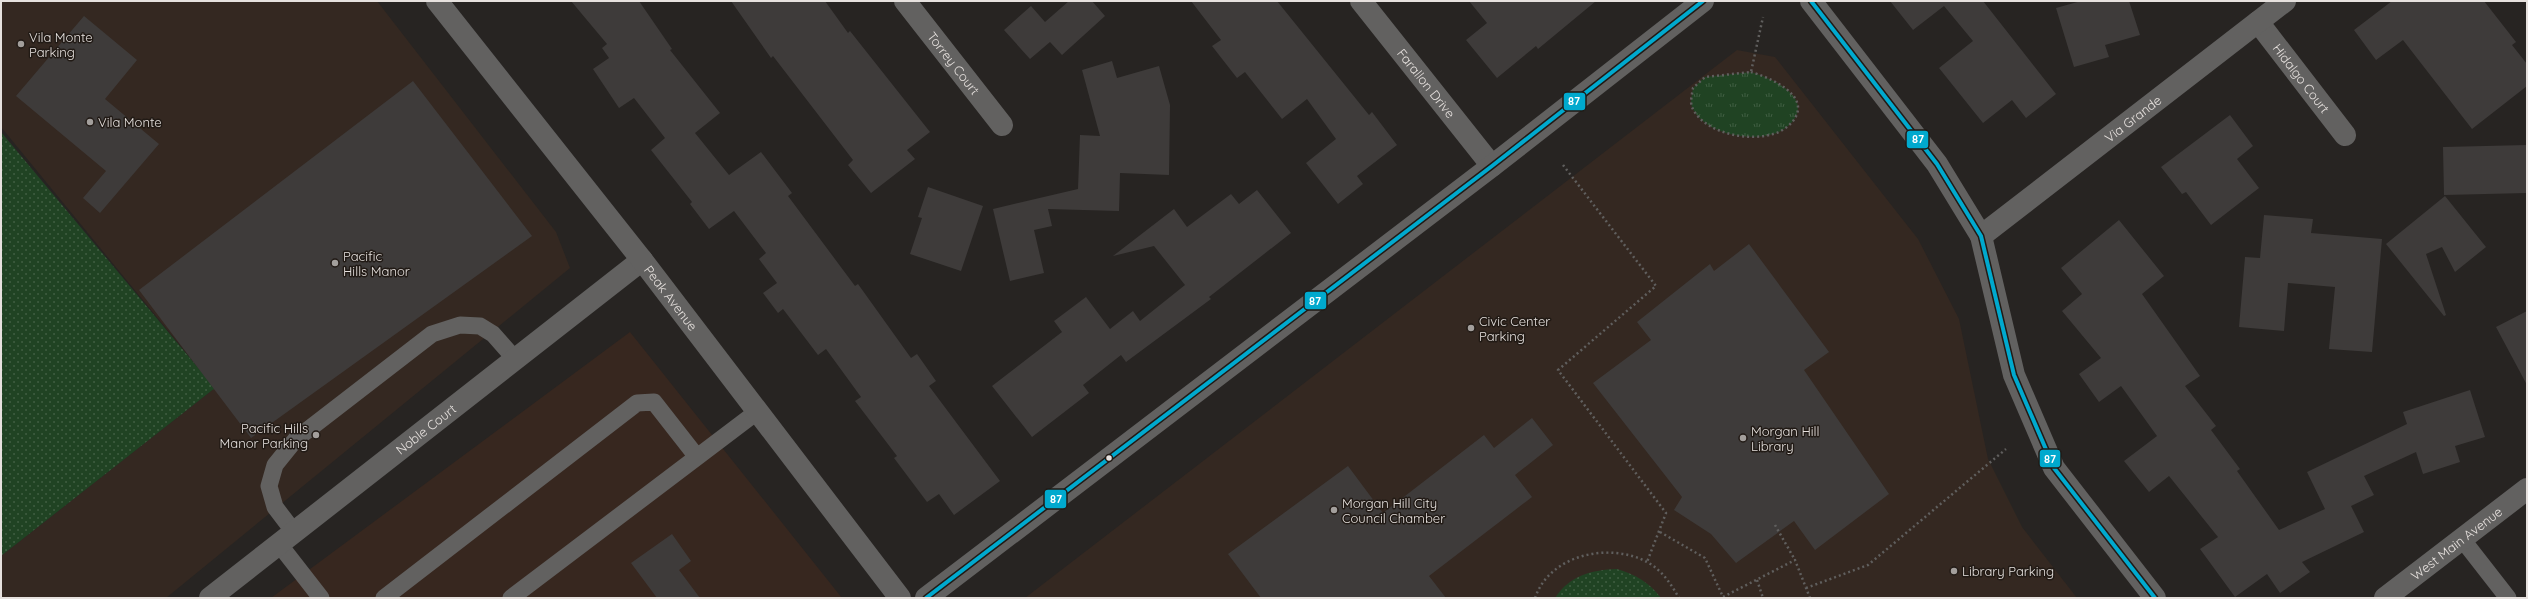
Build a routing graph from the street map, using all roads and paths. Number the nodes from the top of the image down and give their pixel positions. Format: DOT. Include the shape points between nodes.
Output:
graph roads {
  1 [pos="437,1"];
  2 [pos="905,1"];
  3 [pos="1361,1"];
  4 [pos="1703,1"];
  5 [pos="1810,1"];
  6 [pos="2285,1"];
  7 [pos="1764,17"];
  8 [pos="2258,22"];
  9 [pos="1751,72"];
  10 [pos="1002,125"];
  11 [pos="2345,135"];
  12 [pos="1563,165"];
  13 [pos="1492,166"];
  14 [pos="1981,236"];
  15 [pos="642,260"];
  16 [pos="515,359"];
  17 [pos="758,411"];
  18 [pos="2006,449"];
  19 [pos="697,457"];
  20 [pos="2527,489"];
  21 [pos="1775,524"];
  22 [pos="1660,532"];
  23 [pos="287,538"];
  24 [pos="2462,539"];
  25 [pos="1796,560"];
  26 [pos="1647,562"];
  27 [pos="1757,580"];
  28 [pos="1806,588"];
  29 [pos="210,598"];
  30 [pos="322,598"];
  31 [pos="384,598"];
  32 [pos="511,598"];
  33 [pos="900,598"];
  34 [pos="926,598"];
  35 [pos="1535,598"];
  36 [pos="1679,598"];
  37 [pos="1763,598"];
  38 [pos="1810,598"];
  39 [pos="2156,598"];
  40 [pos="2385,598"];
  41 [pos="2508,598"];
  1 -- 15 [label="street, Peak Avenue"];
  2 -- 10 [label="street, Torrey Court"];
  3 -- 13 [label="street, Farallon Drive"];
  4 -- 13 [label="street"];
  5 -- 14 [label="street" via="1937,164"];
  6 -- 8 [label="street, Via Grande"];
  7 -- 9 [label="path"];
  8 -- 11 [label="street, Hidalgo Court"];
  8 -- 14 [label="street, Via Grande"];
  9 -- 9 [label="path" via="1705,77 1692,88 1691,105 1699,118 1726,132 1741,136 1774,134 1788,127 1797,116 1797,104 1792,94 1774,80"];
  12 -- 22 [label="path" via="1656,286 1558,370 1666,513"];
  13 -- 34 [label="street"];
  14 -- 39 [label="street" via="2014,375 2054,468"];
  15 -- 16 [label="street, Noble Court"];
  15 -- 17 [label="street, Peak Avenue"];
  16 -- 23 [label="street, Noble Court"];
  16 -- 23 [label="lane" via="493,334 480,326 460,325 432,334 296,438 275,465 269,486"];
  17 -- 19 [label="lane"];
  17 -- 33 [label="street, Peak Avenue"];
  18 -- 28 [label="path" via="1868,565"];
  19 -- 31 [label="lane" via="654,402 637,403"];
  19 -- 32 [label="lane"];
  20 -- 24 [label="street, West Main Avenue"];
  21 -- 25 [label="path"];
  22 -- 26 [label="path"];
  22 -- 27 [label="path" via="1704,558 1724,597"];
  23 -- 29 [label="street, Noble Court"];
  23 -- 30 [label="lane"];
  24 -- 40 [label="street, West Main Avenue"];
  24 -- 41 [label="lane"];
  25 -- 27 [label="path"];
  25 -- 28 [label="path"];
  26 -- 35 [label="path" via="1623,553 1610,552 1598,552 1573,559 1552,573"];
  26 -- 36 [label="path" via="1668,579"];
  27 -- 37 [label="path"];
  28 -- 38 [label="path"];
}
